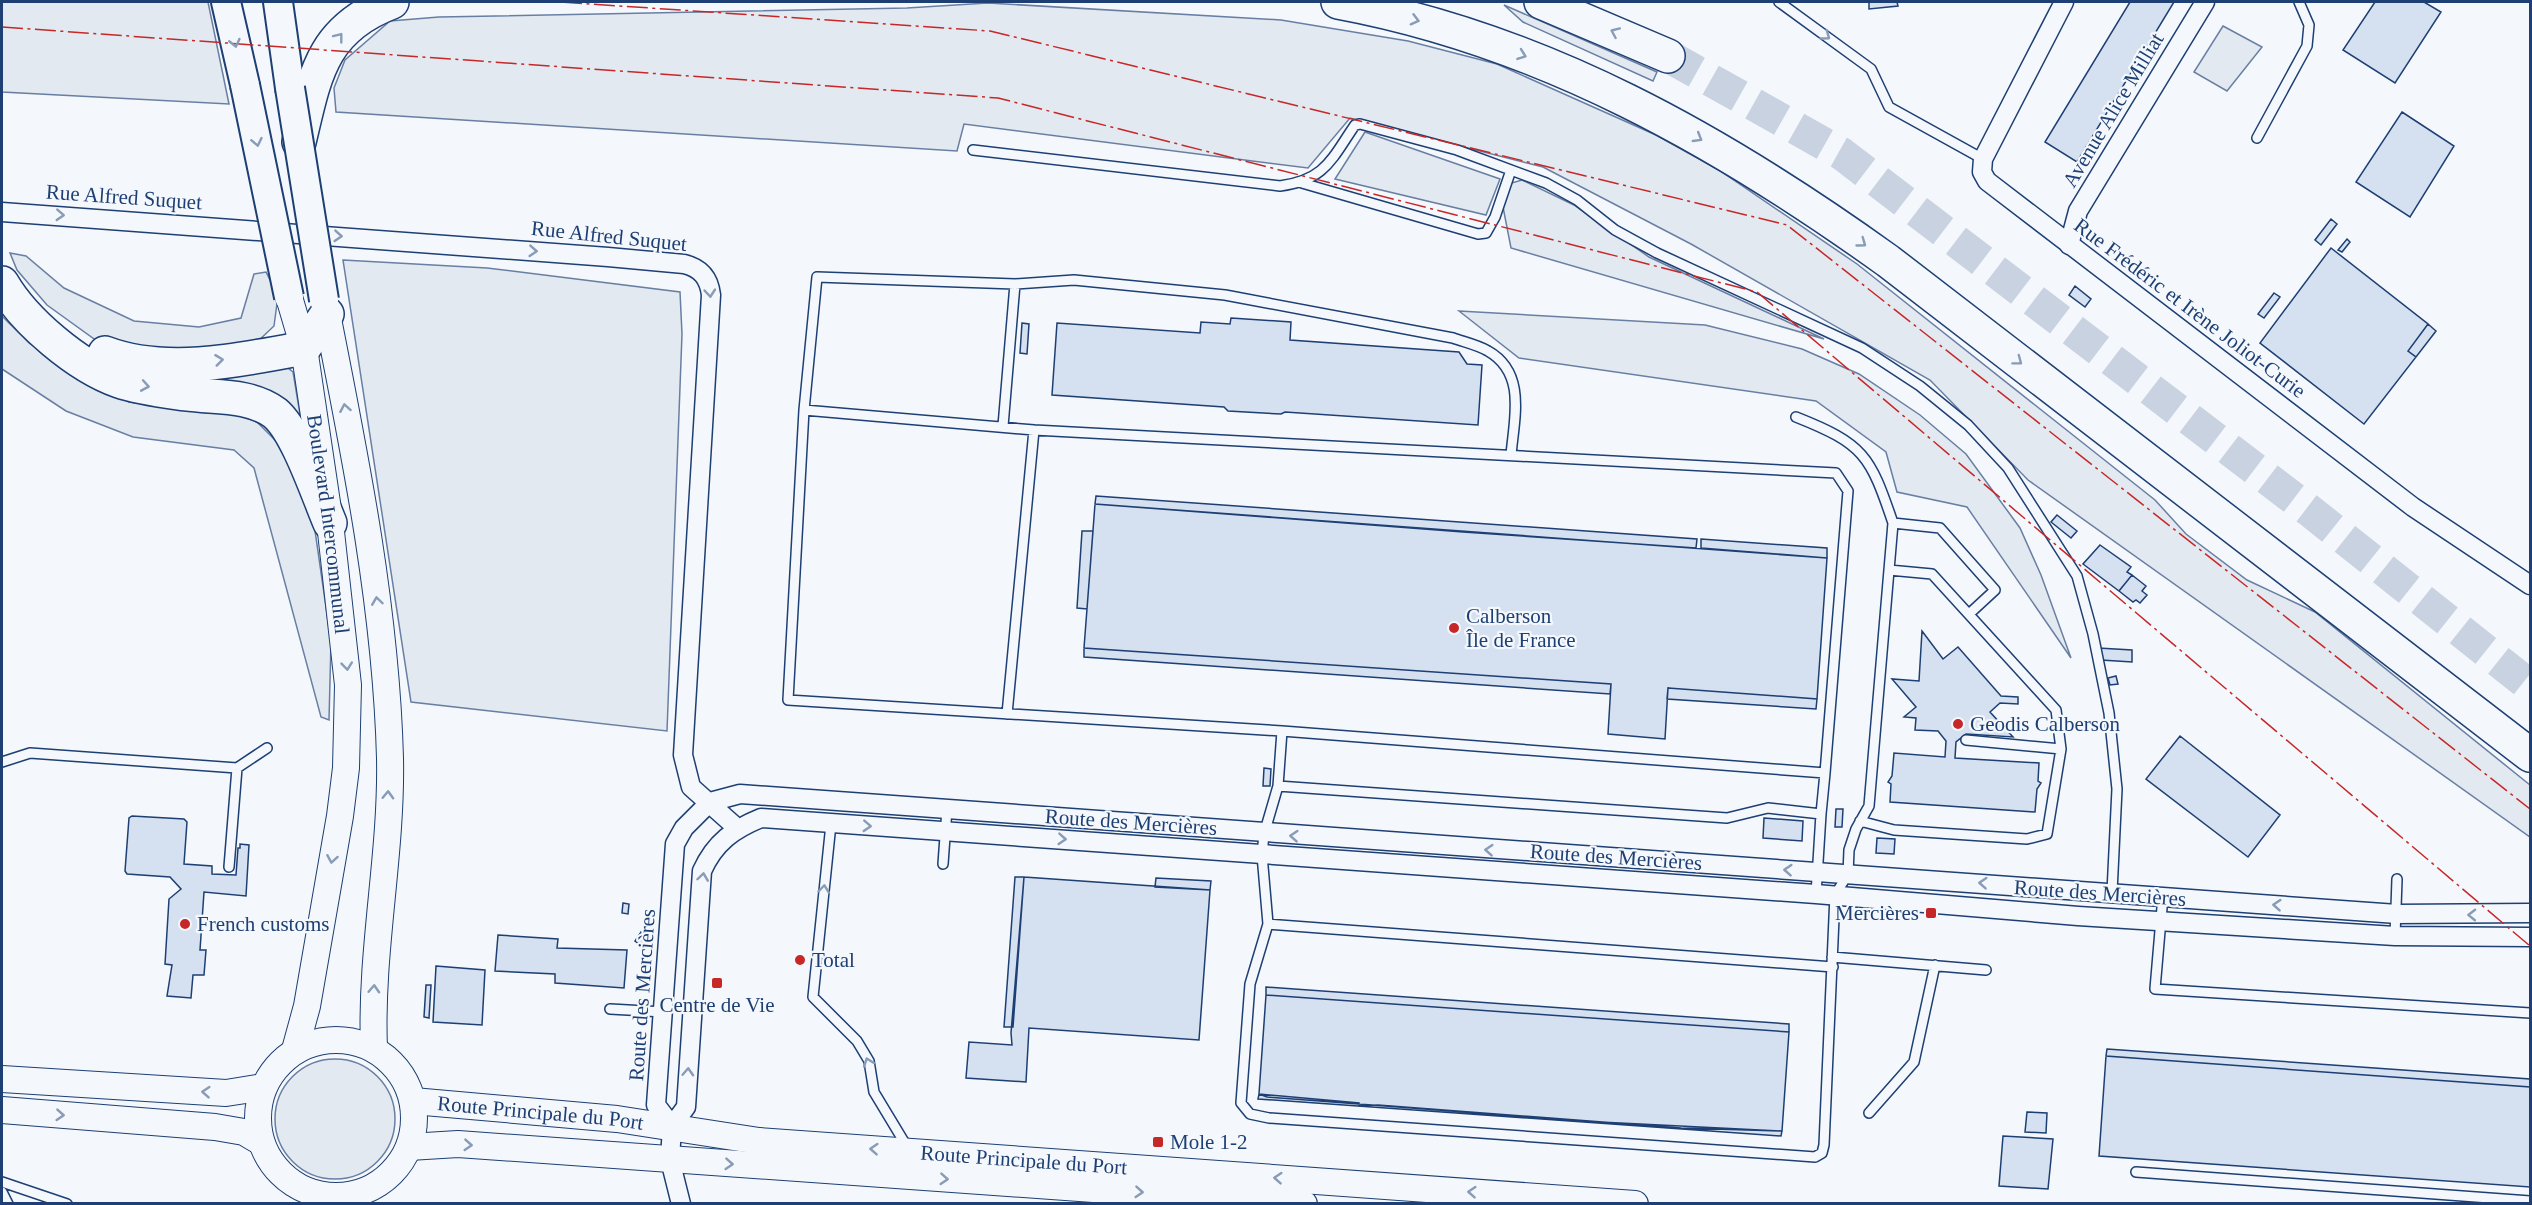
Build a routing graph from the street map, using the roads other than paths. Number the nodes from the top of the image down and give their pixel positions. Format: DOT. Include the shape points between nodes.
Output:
graph roads {
  1 [pos="226,2"];
  2 [pos="278,2"];
  3 [pos="392,2"];
  4 [pos="1338,2"];
  5 [pos="1541,2"];
  6 [pos="1779,2"];
  7 [pos="2064,2"];
  8 [pos="2205,2"];
  9 [pos="2299,2"];
  10 [pos="1668,56"];
  11 [pos="301,88"];
  12 [pos="2257,138"];
  13 [pos="299,142"];
  14 [pos="973,150"];
  15 [pos="1983,159"];
  16 [pos="1511,170"];
  17 [pos="1302,183"];
  18 [pos="2,212"];
  19 [pos="2069,245"];
  20 [pos="1015,284"];
  21 [pos="12,297"];
  22 [pos="289,297"];
  23 [pos="325,307"];
  24 [pos="303,348"];
  25 [pos="804,410"];
  26 [pos="1796,417"];
  27 [pos="1003,426"];
  28 [pos="1034,430"];
  29 [pos="1510,455"];
  30 [pos="330,523"];
  31 [pos="1893,523"];
  32 [pos="1889,570"];
  33 [pos="2530,585"];
  34 [pos="1969,614"];
  35 [pos="1007,714"];
  36 [pos="1282,731"];
  37 [pos="1966,740"];
  38 [pos="267,748"];
  39 [pos="2061,749"];
  40 [pos="2530,754"];
  41 [pos="2,762"];
  42 [pos="237,768"];
  43 [pos="1825,773"];
  44 [pos="1278,786"];
  45 [pos="710,802"];
  46 [pos="946,809"];
  47 [pos="1821,814"];
  48 [pos="1860,821"];
  49 [pos="831,824"];
  50 [pos="737,828"];
  51 [pos="944,831"];
  52 [pos="1264,834"];
  53 [pos="1262,855"];
  54 [pos="943,864"];
  55 [pos="229,867"];
  56 [pos="1817,872"];
  57 [pos="1848,874"];
  58 [pos="2397,879"];
  59 [pos="2112,892"];
  60 [pos="1816,894"];
  61 [pos="1835,895"];
  62 [pos="2163,896"];
  63 [pos="2530,913"];
  64 [pos="2397,914"];
  65 [pos="2161,921"];
  66 [pos="1268,924"];
  67 [pos="2395,936"];
  68 [pos="2530,937"];
  69 [pos="1833,962"];
  70 [pos="1935,965"];
  71 [pos="1986,970"];
  72 [pos="610,1009"];
  73 [pos="664,1012"];
  74 [pos="2530,1013"];
  75 [pos="374,1048"];
  76 [pos="295,1050"];
  77 [pos="2,1079"];
  78 [pos="264,1087"];
  79 [pos="413,1101"];
  80 [pos="2,1110"];
  81 [pos="1869,1113"];
  82 [pos="672,1126"];
  83 [pos="261,1142"];
  84 [pos="409,1148"];
  85 [pos="910,1152"];
  86 [pos="670,1160"];
  87 [pos="2136,1172"];
  88 [pos="2,1182"];
  89 [pos="2,1192"];
  90 [pos="329,1199"];
  91 [pos="2530,1201"];
  92 [pos="8,1203"];
  93 [pos="67,1203"];
  94 [pos="681,1203"];
  95 [pos="1304,1203"];
  96 [pos="1635,1203"];
  1 -- 22 [label="main road, Boulevard Intercommunal, one-way, bridge"];
  2 -- 11 [label="main road"];
  11 -- 3 [label="highway, one-way" via="342,31 370,10"];
  4 -- 40 [label="highway, one-way" via="1468,34 1557,67 1670,121 1808,204 1888,261"];
  10 -- 5 [label="highway, one-way"];
  6 -- 15 [label="lane, one-way" via="1871,69 1889,107"];
  7 -- 15 [label="street"];
  8 -- 19 [label="street, Avenue Alice Milliat" via="2078,211"];
  9 -- 12 [label="lane" via="2309,25 2307,46"];
  11 -- 13 [label="highway"];
  13 -- 23 [label="main road, Boulevard Intercommunal, bridge"];
  14 -- 17 [label="lane" via="1280,186"];
  15 -- 19 [label="street, Rue Frédéric et Irène Joliot-Curie" via="1982,172 1987,181"];
  16 -- 17 [label="lane" via="1457,150 1360,124 1355,125 1323,172"];
  16 -- 17 [label="lane" via="1495,217 1486,233 1478,234"];
  16 -- 59 [label="lane" via="1577,200 1615,230 1657,253 1862,348 1920,386 1968,425 2008,468 2077,576 2093,634 2109,713 2117,789"];
  18 -- 45 [label="street, Rue Alfred Suquet, one-way" via="608,257 684,264 703,274 711,295 683,755 692,787"];
  19 -- 33 [label="street, Rue Frédéric et Irène Joliot-Curie" via="2413,507"];
  20 -- 25 [label="lane" via="817,277"];
  20 -- 27 [label="lane"];
  20 -- 29 [label="lane" via="1074,280 1225,295 1453,338 1489,352 1506,367 1516,391"];
  21 -- 24 [label="highway, one-way" via="80,344 129,362 186,364"];
  21 -- 30 [label="highway, one-way" via="57,344 120,381 187,394 231,397 276,414 303,458"];
  22 -- 24 [label="main road, Boulevard Intercommunal"];
  23 -- 24 [label="highway"];
  75 -- 23 [label="main road, Boulevard Intercommunal, one-way" via="375,956 386,866 390,761 386,667 374,574"];
  24 -- 30 [label="main road, Boulevard Intercommunal"];
  25 -- 27 [label="lane"];
  25 -- 35 [label="lane" via="788,700"];
  26 -- 31 [label="lane" via="1856,446 1871,466"];
  27 -- 28 [label="lane"];
  28 -- 29 [label="lane"];
  28 -- 35 [label="lane"];
  29 -- 43 [label="lane" via="1836,473 1848,491"];
  30 -- 76 [label="main road, Boulevard Intercommunal, one-way" via="348,685 346,768 307,1006"];
  31 -- 32 [label="lane"];
  31 -- 34 [label="lane" via="1940,528 1995,590"];
  32 -- 34 [label="lane" via="1932,574"];
  32 -- 48 [label="lane" via="1869,806"];
  34 -- 39 [label="lane" via="2056,710"];
  35 -- 36 [label="lane"];
  36 -- 43 [label="lane"];
  36 -- 44 [label="lane"];
  37 -- 39 [label="lane"];
  38 -- 42 [label="lane"];
  39 -- 48 [label="lane" via="2047,834 2027,839 1894,830"];
  41 -- 42 [label="lane" via="30,753"];
  42 -- 55 [label="lane"];
  43 -- 47 [label="lane"];
  44 -- 47 [label="lane" via="1727,818 1768,808"];
  44 -- 52 [label="lane"];
  45 -- 46 [label="street, Route des Mercières" via="740,794"];
  45 -- 50 [label="street, Rue Alfred Suquet"];
  45 -- 73 [label="street, Route des Mercières" via="675,843"];
  46 -- 51 [label="lane"];
  46 -- 52 [label="street, Route des Mercières"];
  47 -- 56 [label="lane"];
  48 -- 57 [label="lane" via="1849,850"];
  49 -- 50 [label="street, Route des Mercières" via="761,818"];
  49 -- 51 [label="street, Route des Mercières, one-way"];
  85 -- 49 [label="lane, one-way" via="874,1092 870,1061 857,1041 813,997"];
  82 -- 50 [label="street, Route des Mercières, one-way" via="686,1107 702,870 719,843"];
  51 -- 53 [label="street, Route des Mercières, one-way"];
  51 -- 54 [label="lane"];
  52 -- 53 [label="lane"];
  56 -- 52 [label="street, Route des Mercières, one-way"];
  53 -- 60 [label="street, Route des Mercières"];
  53 -- 66 [label="lane"];
  56 -- 57 [label="street, Route des Mercières"];
  56 -- 60 [label="lane"];
  59 -- 57 [label="street, Route des Mercières, one-way"];
  57 -- 61 [label="lane"];
  58 -- 64 [label="lane"];
  59 -- 62 [label="street, Route des Mercières"];
  60 -- 61 [label="street, Route des Mercières"];
  61 -- 65 [label="street, Route des Mercières"];
  61 -- 69 [label="lane"];
  64 -- 62 [label="street, Route des Mercières, one-way"];
  62 -- 65 [label="lane"];
  63 -- 64 [label="street, Route des Mercières, one-way"];
  64 -- 67 [label="lane"];
  65 -- 67 [label="street, Route des Mercières"];
  65 -- 74 [label="lane" via="2155,989"];
  66 -- 69 [label="lane"];
  66 -- 69 [label="lane" via="1250,984 1241,1103 1250,1114 1815,1157 1822,1153 1824,1145"];
  67 -- 68 [label="street, Route des Mercières"];
  69 -- 70 [label="lane"];
  70 -- 71 [label="lane"];
  70 -- 81 [label="lane" via="1914,1062"];
  72 -- 73 [label="lane"];
  73 -- 82 [label="street, Route des Mercières" via="656,1105"];
  75 -- 76 [label="main road" via="330,1039"];
  75 -- 79 [label="main road" via="404,1078"];
  76 -- 78 [label="main road" via="281,1062"];
  78 -- 77 [label="main road, one-way" via="226,1093"];
  78 -- 83 [label="main road" via="257,1122"];
  79 -- 82 [label="main road, Route Principale du Port"];
  79 -- 84 [label="main road" via="415,1125"];
  80 -- 83 [label="main road, one-way" via="215,1127 244,1132"];
  85 -- 82 [label="main road, Route Principale du Port, one-way" via="759,1141"];
  82 -- 86 [label="street"];
  83 -- 90 [label="main road" via="281,1174 297,1187"];
  84 -- 86 [label="main road, Route Principale du Port, one-way" via="458,1144"];
  84 -- 90 [label="main road" via="381,1183 362,1192"];
  96 -- 85 [label="main road, Route Principale du Port, one-way"];
  86 -- 94 [label="street"];
  86 -- 95 [label="main road, Route Principale du Port, one-way"];
  87 -- 91 [label="lane"];
  88 -- 93 [label="lane"];
  89 -- 92 [label="lane"];
}
